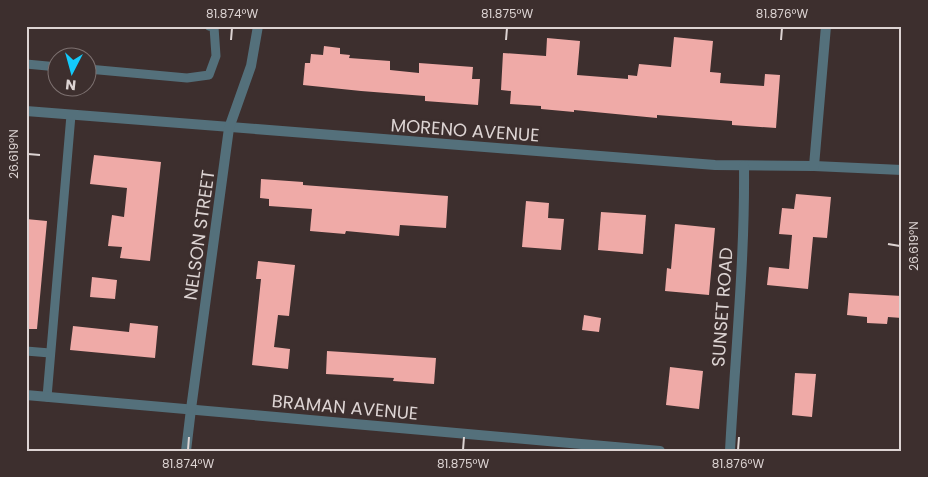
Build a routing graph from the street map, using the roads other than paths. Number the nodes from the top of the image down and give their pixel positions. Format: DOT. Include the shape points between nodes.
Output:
graph roads {
  1 [pos="209,26"];
  2 [pos="258,26"];
  3 [pos="826,26"];
  4 [pos="26,64"];
  5 [pos="48,66"];
  6 [pos="98,70"];
  7 [pos="26,111"];
  8 [pos="70,115"];
  9 [pos="230,128"];
  10 [pos="744,166"];
  11 [pos="814,166"];
  12 [pos="902,170"];
  13 [pos="26,351"];
  14 [pos="50,353"];
  15 [pos="26,395"];
  16 [pos="47,397"];
  17 [pos="191,409"];
  18 [pos="186,451"];
  19 [pos="660,451"];
  20 [pos="730,451"];
  1 -- 6 [label="lane" via="214,27 216,56 209,75 187,78"];
  2 -- 9 [label="street, NELSON STREET" via="251,66"];
  3 -- 11 [label="street"];
  4 -- 5 [label="lane"];
  7 -- 8 [label="street, MORENO AVENUE"];
  8 -- 9 [label="street, MORENO AVENUE"];
  8 -- 14 [label="lane"];
  9 -- 10 [label="street, MORENO AVENUE"];
  9 -- 17 [label="street, NELSON STREET"];
  10 -- 11 [label="street, MORENO AVENUE"];
  10 -- 20 [label="street, SUNSET ROAD"];
  11 -- 12 [label="street, MORENO AVENUE"];
  13 -- 14 [label="lane"];
  14 -- 16 [label="lane"];
  15 -- 16 [label="street, BRAMAN AVENUE"];
  16 -- 17 [label="street, BRAMAN AVENUE"];
  17 -- 18 [label="street, NELSON STREET"];
  17 -- 19 [label="street, BRAMAN AVENUE"];
}
